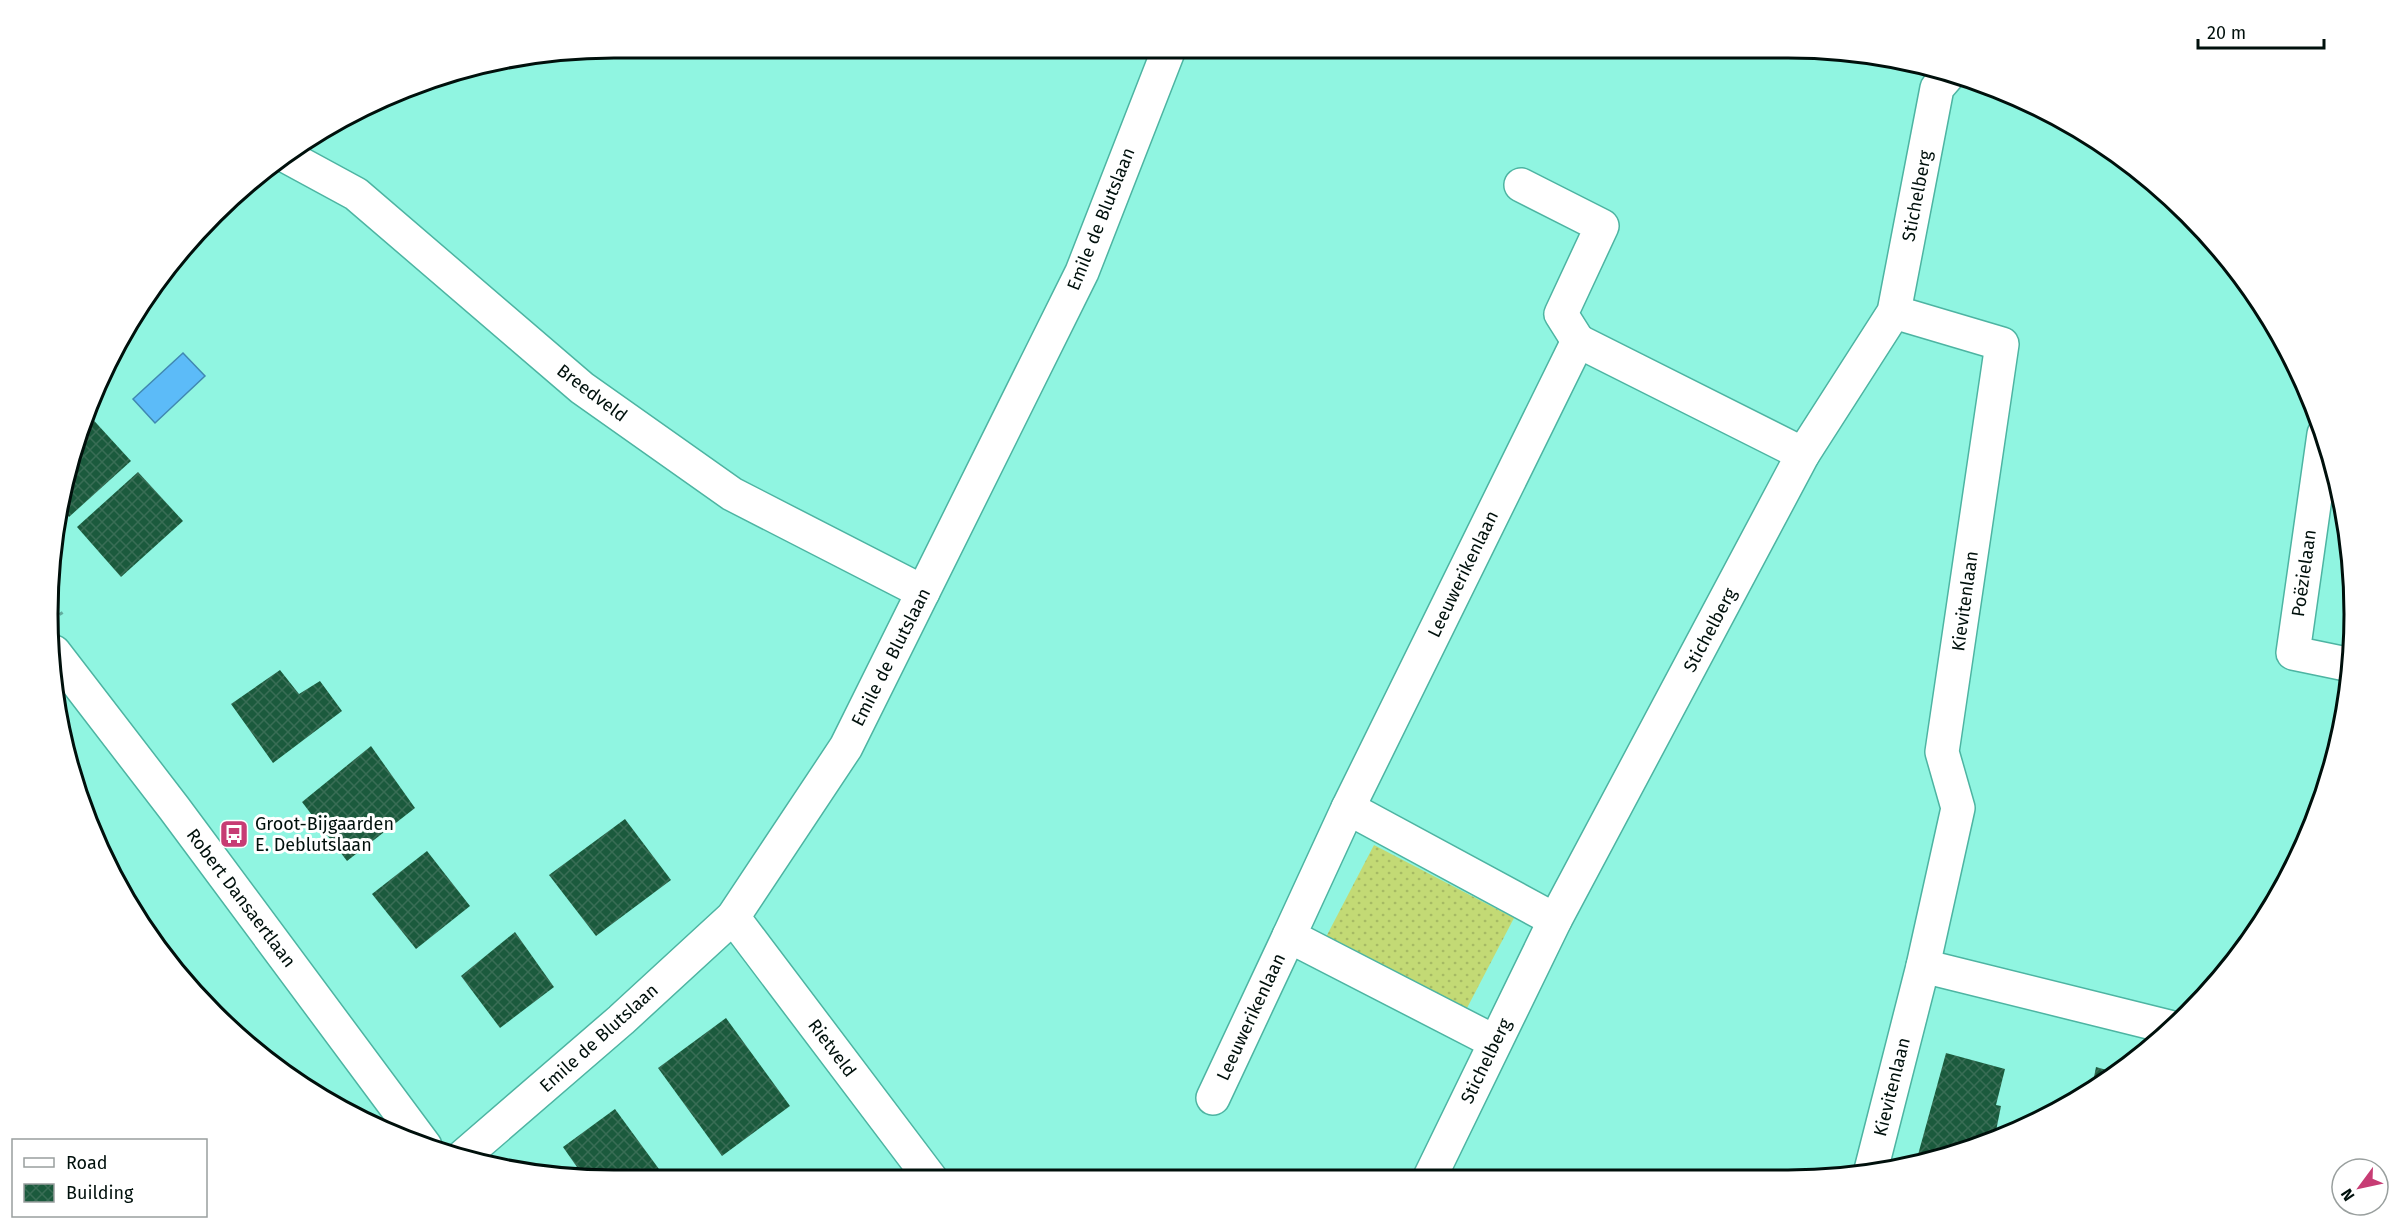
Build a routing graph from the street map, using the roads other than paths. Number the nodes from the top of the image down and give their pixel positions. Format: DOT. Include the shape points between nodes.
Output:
graph roads {
  1 [pos="1165,58"];
  2 [pos="1943,81"];
  3 [pos="294,160"];
  4 [pos="1521,185"];
  5 [pos="1894,312"];
  6 [pos="1578,341"];
  7 [pos="1803,454"];
  8 [pos="2321,457"];
  9 [pos="923,592"];
  10 [pos="61,661"];
  11 [pos="2341,663"];
  12 [pos="1348,808"];
  13 [pos="733,917"];
  14 [pos="1555,920"];
  15 [pos="1289,936"];
  16 [pos="1923,966"];
  17 [pos="2162,1025"];
  18 [pos="1496,1042"];
  19 [pos="1213,1098"];
  20 [pos="415,1133"];
  21 [pos="469,1151"];
  22 [pos="1873,1164"];
  23 [pos="924,1170"];
  24 [pos="1433,1170"];
  1 -- 9 [label="street, Emile de Blutslaan" via="1082,272"];
  2 -- 5 [label="street, Stichelberg" via="1937,88"];
  3 -- 9 [label="street, Breedveld" via="356,194 582,388 732,494"];
  4 -- 6 [label="street" via="1602,226 1561,314"];
  5 -- 7 [label="street, Stichelberg"];
  5 -- 16 [label="street, Kievitenlaan" via="2002,344 1942,752 1958,808"];
  6 -- 7 [label="street"];
  6 -- 12 [label="street, Leeuwerikenlaan"];
  7 -- 14 [label="street, Stichelberg"];
  8 -- 11 [label="street, Poëzielaan" via="2293,653"];
  9 -- 13 [label="street, Emile de Blutslaan" via="846,747"];
  10 -- 20 [label="street, Robert Dansaertlaan"];
  12 -- 14 [label="street"];
  12 -- 15 [label="street, Leeuwerikenlaan"];
  13 -- 21 [label="street, Emile de Blutslaan"];
  13 -- 23 [label="street, Rietveld"];
  14 -- 18 [label="street, Stichelberg"];
  15 -- 18 [label="street, Leeuwerikenlaan"];
  15 -- 19 [label="street, Leeuwerikenlaan"];
  16 -- 17 [label="street"];
  16 -- 22 [label="street, Kievitenlaan"];
  18 -- 24 [label="street, Stichelberg"];
}
